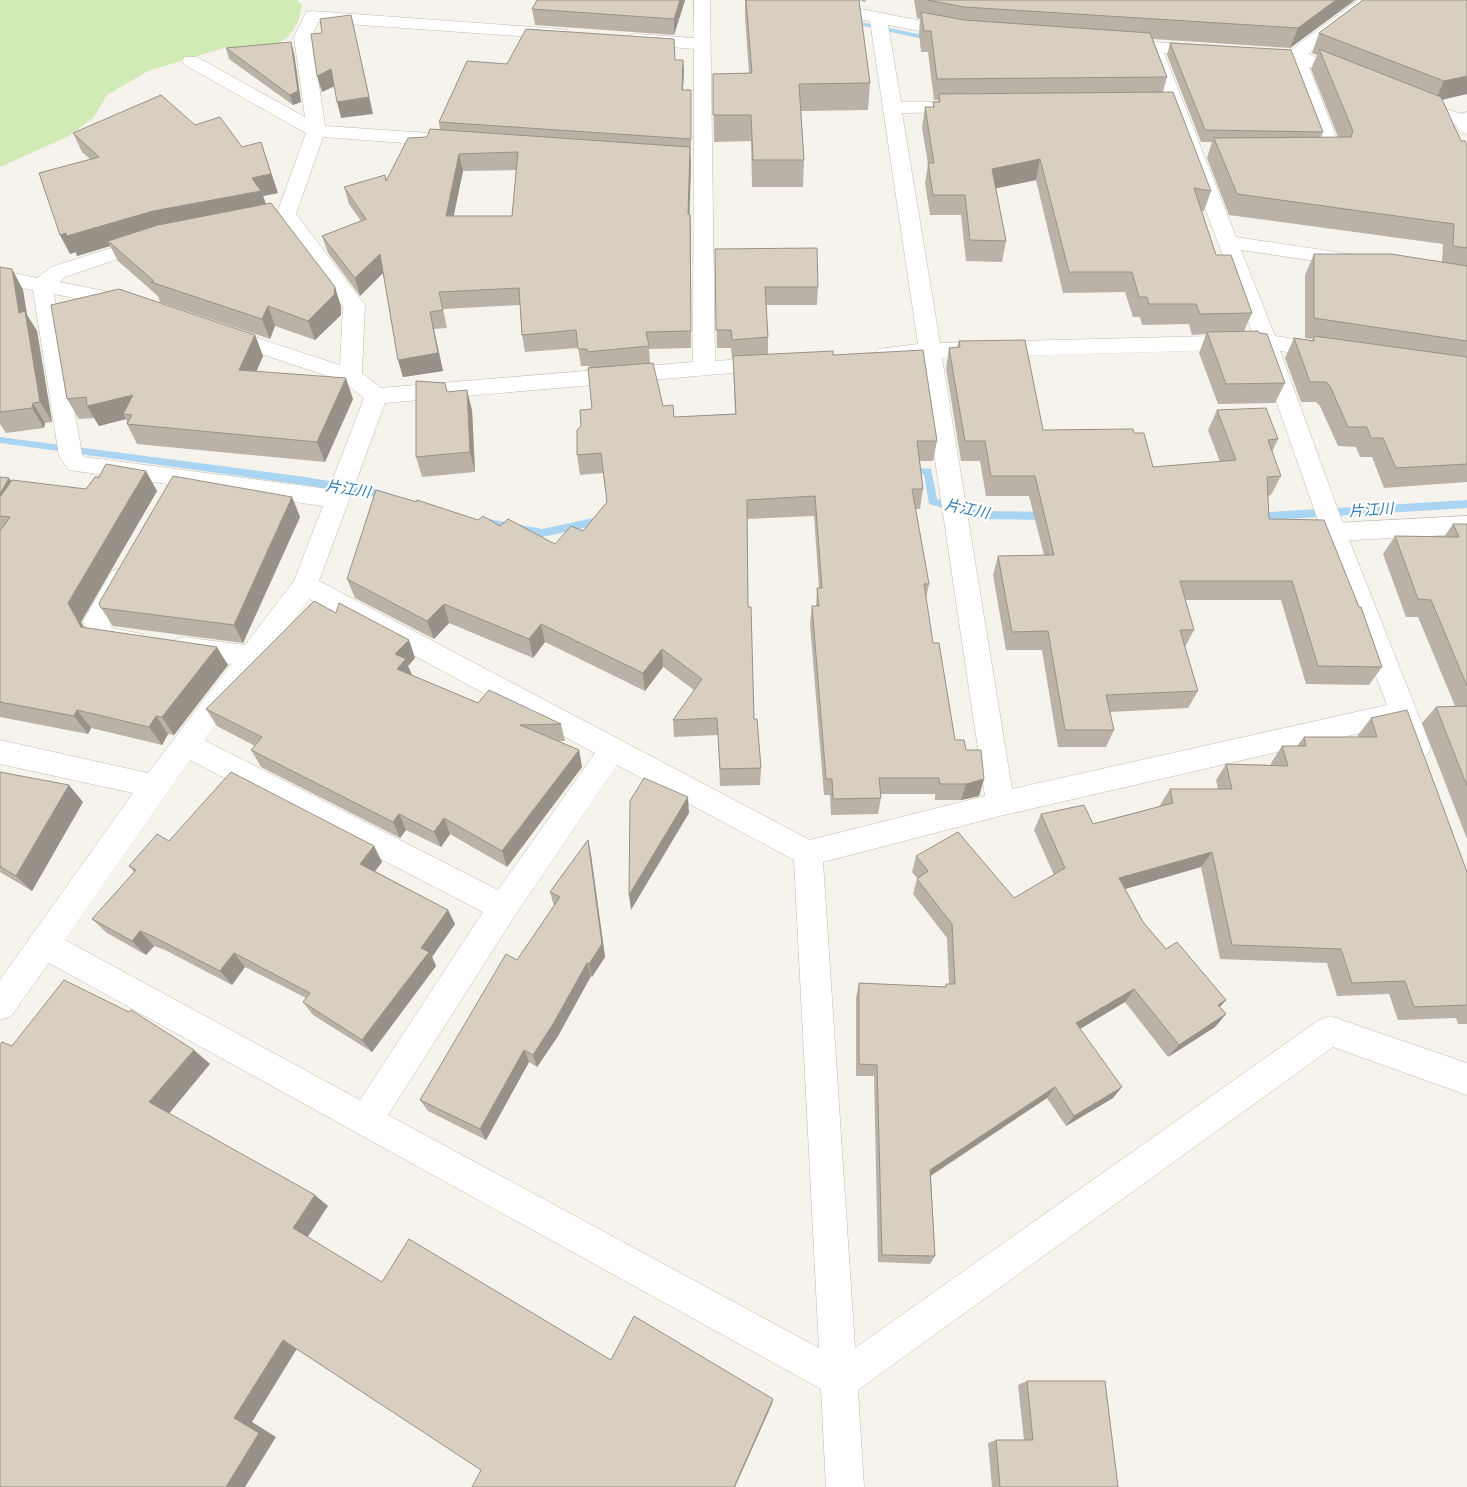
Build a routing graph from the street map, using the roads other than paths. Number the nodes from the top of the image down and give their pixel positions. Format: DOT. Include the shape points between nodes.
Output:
graph roads {
  1 [pos="702,0"];
  2 [pos="790,0"];
  3 [pos="1370,0"];
  4 [pos="879,24"];
  5 [pos="575,35"];
  6 [pos="971,35"];
  7 [pos="614,38"];
  8 [pos="702,44"];
  9 [pos="1134,46"];
  10 [pos="1153,47"];
  11 [pos="1295,55"];
  12 [pos="191,61"];
  13 [pos="1365,84"];
  14 [pos="1401,97"];
  15 [pos="1154,105"];
  16 [pos="1175,105"];
  17 [pos="979,107"];
  18 [pos="891,108"];
  19 [pos="1466,122"];
  20 [pos="316,131"];
  21 [pos="465,142"];
  22 [pos="1193,150"];
  23 [pos="1211,150"];
  24 [pos="1296,152"];
  25 [pos="286,214"];
  26 [pos="229,225"];
  27 [pos="162,238"];
  28 [pos="1228,242"];
  29 [pos="1371,264"];
  30 [pos="0,277"];
  31 [pos="42,284"];
  32 [pos="152,309"];
  33 [pos="207,329"];
  34 [pos="1266,342"];
  35 [pos="928,351"];
  36 [pos="1352,354"];
  37 [pos="870,356"];
  38 [pos="792,362"];
  39 [pos="704,369"];
  40 [pos="352,376"];
  41 [pos="376,396"];
  42 [pos="179,478"];
  43 [pos="338,499"];
  44 [pos="164,503"];
  45 [pos="1467,525"];
  46 [pos="1334,532"];
  47 [pos="130,562"];
  48 [pos="305,585"];
  49 [pos="251,656"];
  50 [pos="1404,712"];
  51 [pos="185,744"];
  52 [pos="613,749"];
  53 [pos="0,752"];
  54 [pos="1427,774"];
  55 [pos="154,786"];
  56 [pos="1000,804"];
  57 [pos="808,853"];
  58 [pos="503,907"];
  59 [pos="44,945"];
  60 [pos="4,993"];
  61 [pos="1467,1079"];
  62 [pos="366,1121"];
  63 [pos="841,1380"];
  64 [pos="846,1487"];
  1 -- 8 [label="street"];
  2 -- 4 [label="street"];
  3 -- 11 [label="street"];
  4 -- 6 [label="street"];
  4 -- 18 [label="street"];
  5 -- 20 [label="street" via="312,16 303,37"];
  7 -- 8 [label="street"];
  8 -- 39 [label="street" via="693,158"];
  9 -- 10 [label="street"];
  10 -- 11 [label="street"];
  10 -- 16 [label="street"];
  11 -- 13 [label="street"];
  11 -- 24 [label="street" via="1333,152"];
  12 -- 20 [label="street"];
  14 -- 19 [label="street"];
  15 -- 16 [label="street"];
  16 -- 22 [label="street"];
  17 -- 18 [label="street"];
  18 -- 35 [label="street"];
  20 -- 21 [label="street"];
  20 -- 25 [label="street"];
  22 -- 23 [label="street"];
  22 -- 28 [label="street"];
  25 -- 26 [label="street"];
  25 -- 40 [label="street" via="354,305"];
  27 -- 31 [label="street" via="58,272"];
  28 -- 29 [label="street"];
  28 -- 34 [label="street"];
  30 -- 31 [label="street"];
  31 -- 32 [label="street" via="124,300"];
  31 -- 42 [label="street" via="69,446 78,464"];
  33 -- 40 [label="street"];
  34 -- 35 [label="street"];
  34 -- 36 [label="street"];
  34 -- 46 [label="street"];
  35 -- 37 [label="street"];
  35 -- 56 [label="street"];
  38 -- 39 [label="street"];
  39 -- 41 [label="street"];
  40 -- 41 [label="street"];
  41 -- 43 [label="street"];
  42 -- 43 [label="street"];
  42 -- 44 [label="street"];
  43 -- 48 [label="street"];
  45 -- 46 [label="street"];
  46 -- 50 [label="street"];
  47 -- 49 [label="street" via="96,621 103,637"];
  48 -- 49 [label="street"];
  48 -- 52 [label="street"];
  49 -- 51 [label="street"];
  50 -- 54 [label="street"];
  50 -- 56 [label="street"];
  51 -- 55 [label="street"];
  51 -- 58 [label="street"];
  52 -- 57 [label="street"];
  52 -- 58 [label="street"];
  53 -- 55 [label="street"];
  55 -- 59 [label="street"];
  56 -- 57 [label="street"];
  57 -- 63 [label="street"];
  58 -- 62 [label="street"];
  59 -- 60 [label="street"];
  59 -- 62 [label="street"];
  61 -- 63 [label="street" via="1330,1031"];
  62 -- 63 [label="street"];
  63 -- 64 [label="street"];
}
